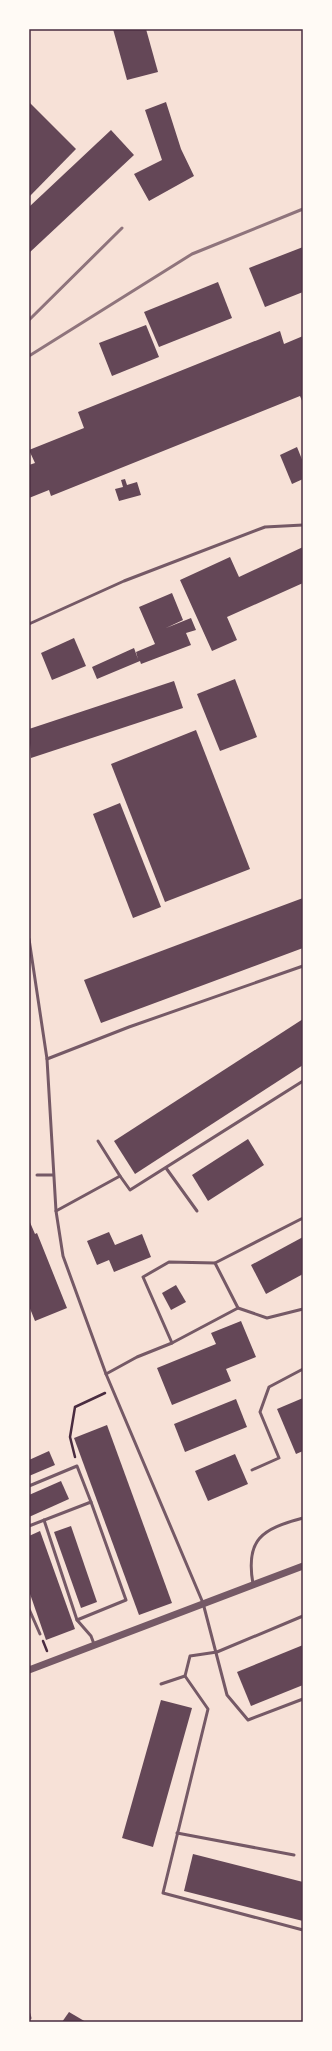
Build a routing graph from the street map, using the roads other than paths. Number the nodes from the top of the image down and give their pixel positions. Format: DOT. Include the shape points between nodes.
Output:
graph roads {
  1 [pos="303,525"];
  2 [pos="29,624"];
  3 [pos="29,939"];
  4 [pos="303,966"];
  5 [pos="47,1059"];
  6 [pos="303,1080"];
  7 [pos="98,1141"];
  8 [pos="166,1168"];
  9 [pos="37,1175"];
  10 [pos="53,1175"];
  11 [pos="120,1176"];
  12 [pos="56,1211"];
  13 [pos="197,1211"];
  14 [pos="303,1218"];
  15 [pos="215,1263"];
  16 [pos="238,1308"];
  17 [pos="303,1309"];
  18 [pos="172,1343"];
  19 [pos="303,1369"];
  20 [pos="106,1374"];
  21 [pos="252,1470"];
  22 [pos="29,1486"];
  23 [pos="91,1502"];
  24 [pos="303,1518"];
  25 [pos="44,1520"];
  26 [pos="29,1526"];
  27 [pos="303,1566"];
  28 [pos="253,1584"];
  29 [pos="203,1603"];
  30 [pos="29,1609"];
  31 [pos="303,1616"];
  32 [pos="77,1620"];
  33 [pos="40,1634"];
  34 [pos="94,1644"];
  35 [pos="217,1652"];
  36 [pos="29,1670"];
  37 [pos="185,1676"];
  38 [pos="161,1684"];
  39 [pos="303,1699"];
  40 [pos="177,1833"];
  41 [pos="294,1854"];
  42 [pos="303,1930"];
  1 -- 2 [label="lane" via="265,527 124,581"];
  3 -- 5 [label="lane"];
  4 -- 5 [label="lane" via="129,1027"];
  5 -- 10 [label="lane"];
  6 -- 8 [label="lane"];
  7 -- 11 [label="lane"];
  8 -- 11 [label="lane" via="130,1190"];
  8 -- 13 [label="lane"];
  9 -- 10 [label="lane"];
  10 -- 12 [label="lane"];
  11 -- 12 [label="lane"];
  12 -- 20 [label="lane" via="63,1256"];
  14 -- 15 [label="lane"];
  15 -- 16 [label="lane"];
  15 -- 18 [label="lane" via="169,1262 144,1277"];
  16 -- 17 [label="lane" via="267,1318"];
  16 -- 18 [label="lane"];
  18 -- 20 [label="lane" via="137,1357"];
  19 -- 21 [label="lane" via="269,1388 260,1412 279,1458"];
  20 -- 29 [label="lane"];
  22 -- 23 [label="lane" via="77,1466"];
  23 -- 25 [label="lane"];
  23 -- 32 [label="lane" via="126,1600"];
  24 -- 28 [label="lane" via="278,1524 263,1534 252,1551 250,1569"];
  25 -- 26 [label="lane"];
  25 -- 32 [label="lane"];
  27 -- 28 [label="street"];
  28 -- 29 [label="street"];
  29 -- 34 [label="street"];
  29 -- 35 [label="lane"];
  30 -- 33 [label="lane"];
  31 -- 35 [label="lane"];
  32 -- 34 [label="lane" via="91,1636"];
  34 -- 36 [label="street"];
  35 -- 37 [label="lane" via="190,1656"];
  35 -- 39 [label="lane" via="227,1695 248,1720"];
  37 -- 38 [label="lane"];
  37 -- 40 [label="lane" via="208,1709"];
  40 -- 41 [label="lane"];
  40 -- 42 [label="lane" via="164,1893"];
}
